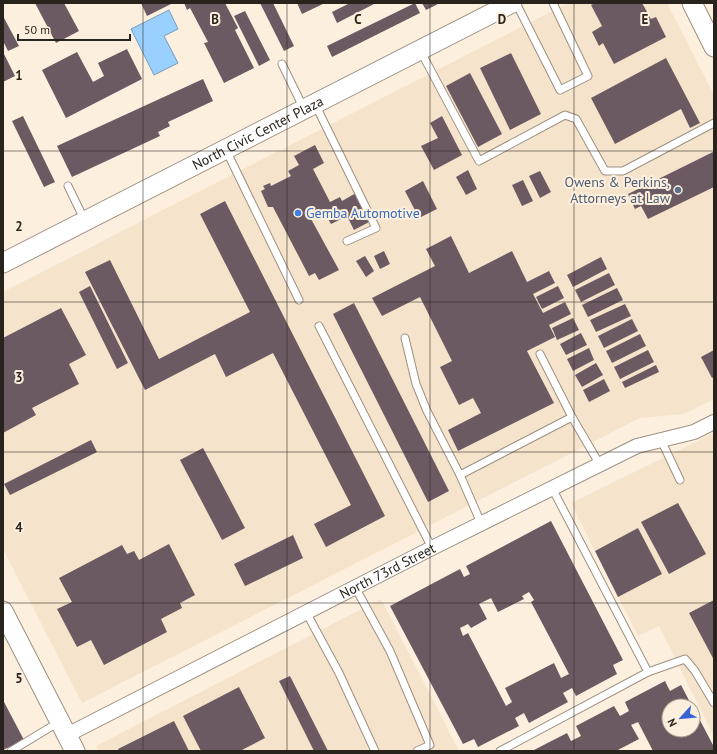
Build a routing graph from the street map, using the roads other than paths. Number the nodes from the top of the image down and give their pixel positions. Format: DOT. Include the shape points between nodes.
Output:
graph roads {
  1 [pos="512,3"];
  2 [pos="516,3"];
  3 [pos="553,3"];
  4 [pos="692,3"];
  5 [pos="714,47"];
  6 [pos="419,50"];
  7 [pos="282,64"];
  8 [pos="310,107"];
  9 [pos="714,123"];
  10 [pos="226,149"];
  11 [pos="68,186"];
  12 [pos="85,221"];
  13 [pos="347,241"];
  14 [pos="3,262"];
  15 [pos="299,300"];
  16 [pos="319,326"];
  17 [pos="405,338"];
  18 [pos="540,354"];
  19 [pos="572,417"];
  20 [pos="714,422"];
  21 [pos="661,440"];
  22 [pos="600,464"];
  23 [pos="460,476"];
  24 [pos="680,480"];
  25 [pos="552,488"];
  26 [pos="481,523"];
  27 [pos="432,548"];
  28 [pos="355,587"];
  29 [pos="3,611"];
  30 [pos="306,612"];
  31 [pos="648,672"];
  32 [pos="714,703"];
  33 [pos="67,736"];
  34 [pos="11,751"];
  35 [pos="374,751"];
  36 [pos="417,751"];
  37 [pos="500,751"];
  1 -- 6 [label="street, North Civic Center Plaza"];
  2 -- 3 [label="lane" via="560,90 588,76"];
  4 -- 5 [label="street"];
  6 -- 8 [label="street, North Civic Center Plaza"];
  6 -- 9 [label="lane" via="479,161 566,115 576,119 605,171 623,171"];
  7 -- 8 [label="lane"];
  8 -- 10 [label="street, North Civic Center Plaza"];
  8 -- 13 [label="lane" via="376,228"];
  10 -- 12 [label="street, North Civic Center Plaza"];
  10 -- 15 [label="lane"];
  11 -- 12 [label="lane"];
  12 -- 14 [label="street, North Civic Center Plaza"];
  16 -- 27 [label="lane"];
  17 -- 23 [label="lane" via="416,384"];
  18 -- 19 [label="lane"];
  19 -- 22 [label="lane"];
  19 -- 23 [label="lane"];
  20 -- 21 [label="street, North 73rd Street" via="694,432"];
  21 -- 22 [label="street, North 73rd Street" via="637,446"];
  21 -- 24 [label="lane"];
  22 -- 25 [label="street, North 73rd Street"];
  23 -- 26 [label="lane"];
  25 -- 26 [label="street, North 73rd Street"];
  25 -- 31 [label="lane"];
  26 -- 27 [label="street, North 73rd Street"];
  27 -- 28 [label="street, North 73rd Street"];
  28 -- 30 [label="street, North 73rd Street"];
  28 -- 36 [label="lane" via="390,651 430,745"];
  29 -- 33 [label="street"];
  30 -- 33 [label="street, North 73rd Street"];
  30 -- 35 [label="lane" via="339,673"];
  31 -- 32 [label="lane" via="684,659 695,670"];
  31 -- 37 [label="lane"];
  33 -- 34 [label="lane"];
}
